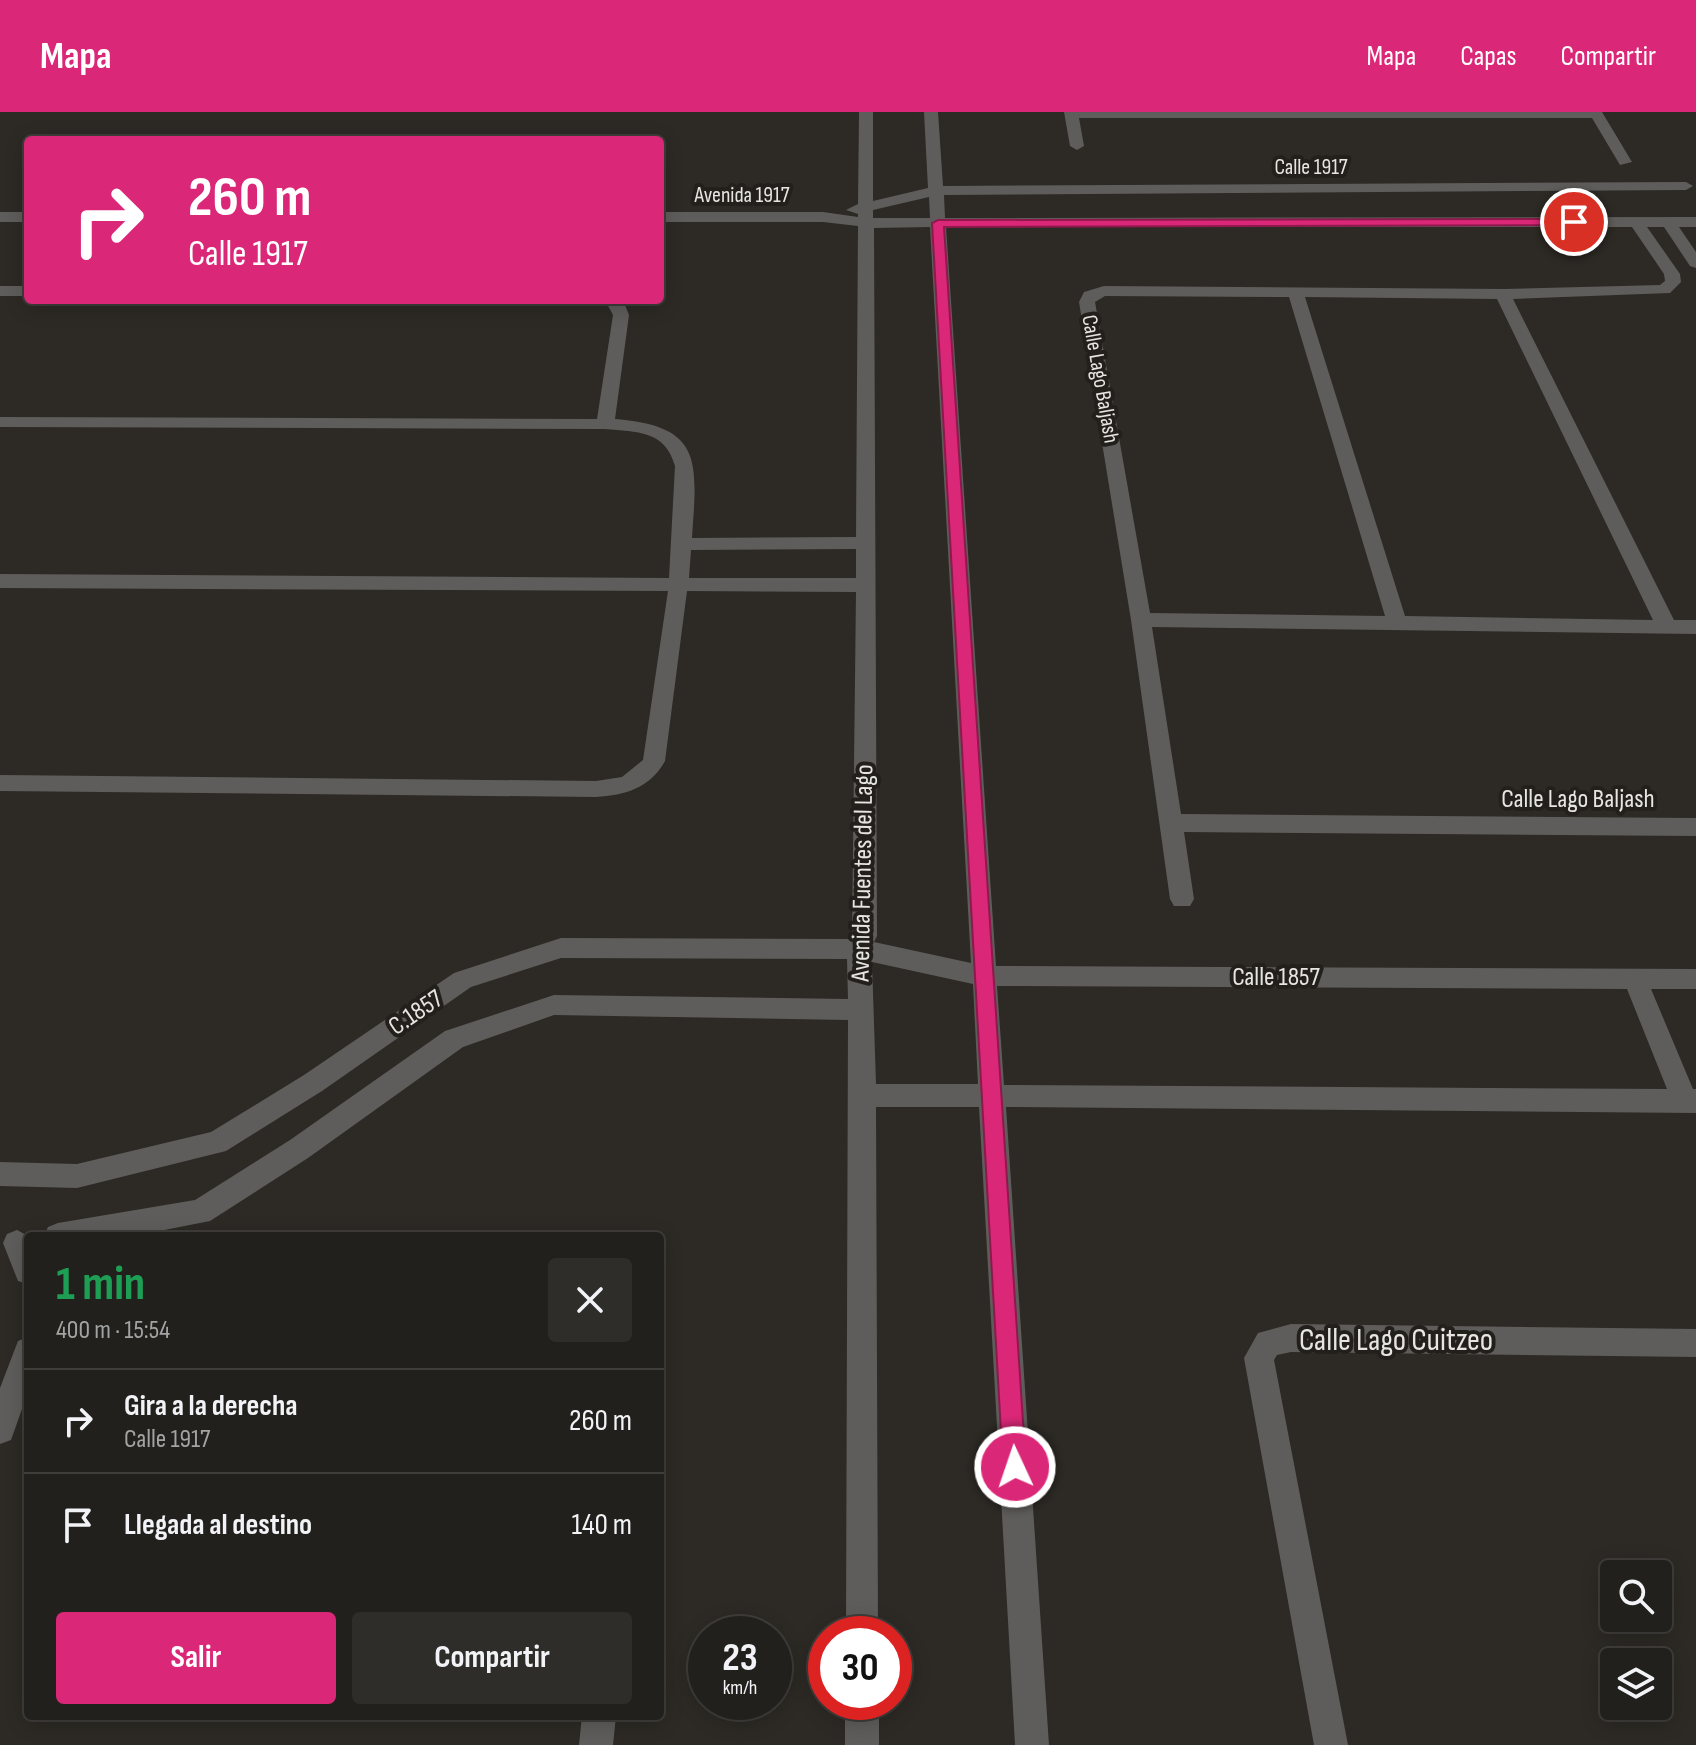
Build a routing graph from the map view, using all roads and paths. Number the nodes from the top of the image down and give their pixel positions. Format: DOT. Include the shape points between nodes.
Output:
graph roads {
  1 [pos="866,112"];
  2 [pos="931,112"];
  3 [pos="1072,113"];
  4 [pos="1596,113"];
  5 [pos="1077,146"];
  6 [pos="1625,162"];
  7 [pos="1340,189"];
  8 [pos="936,191"];
  9 [pos="1692,201"];
  10 [pos="867,215"];
  11 [pos="0,217"];
  12 [pos="24,217"];
  13 [pos="664,217"];
  14 [pos="1636,222"];
  15 [pos="1668,222"];
  16 [pos="938,223"];
  17 [pos="1355,223"];
  18 [pos="1696,263"];
  19 [pos="0,291"];
  20 [pos="24,291"];
  21 [pos="1296,293"];
  22 [pos="1503,294"];
  23 [pos="618,304"];
  24 [pos="0,422"];
  25 [pos="605,424"];
  26 [pos="866,543"];
  27 [pos="682,544"];
  28 [pos="0,581"];
  29 [pos="677,585"];
  30 [pos="865,585"];
  31 [pos="1141,620"];
  32 [pos="1397,623"];
  33 [pos="1667,627"];
  34 [pos="1696,627"];
  35 [pos="0,783"];
  36 [pos="1171,823"];
  37 [pos="1696,827"];
  38 [pos="1182,899"];
  39 [pos="859,949"];
  40 [pos="984,976"];
  41 [pos="1635,979"];
  42 [pos="1696,979"];
  43 [pos="861,1010"];
  44 [pos="863,1095"];
  45 [pos="992,1097"];
  46 [pos="1690,1100"];
  47 [pos="0,1174"];
  48 [pos="82,1232"];
  49 [pos="15,1243"];
  50 [pos="24,1262"];
  51 [pos="1696,1343"];
  52 [pos="24,1362"];
  53 [pos="0,1429"];
  54 [pos="862,1616"];
  55 [pos="599,1720"];
  56 [pos="862,1720"];
  57 [pos="596,1745"];
  58 [pos="862,1745"];
  59 [pos="1032,1745"];
  60 [pos="1331,1745"];
  1 -- 10 [label="street, Avenida Fuentes del Lago"];
  2 -- 8 [label="street"];
  3 -- 4 [label="street"];
  3 -- 5 [label="street"];
  4 -- 6 [label="street"];
  7 -- 8 [label="street, Calle 1917"];
  7 -- 9 [label="street, Calle 1917"];
  7 -- 17 [label="street"];
  8 -- 10 [label="street, Calle 1917"];
  8 -- 16 [label="street"];
  9 -- 15 [label="street, Calle 1917"];
  10 -- 13 [label="street, Avenida 1917"];
  10 -- 16 [label="street, Calle 1917"];
  10 -- 26 [label="street, Avenida Fuentes del Lago"];
  11 -- 12 [label="street"];
  14 -- 15 [label="street, Calle 1917"];
  14 -- 17 [label="street, Calle 1917"];
  14 -- 22 [label="street, Calle Lago Baljash" via="1672,274 1673,282 1664,290"];
  15 -- 18 [label="street"];
  16 -- 17 [label="street, Calle 1917"];
  16 -- 40 [label="street"];
  19 -- 20 [label="street"];
  21 -- 22 [label="street, Calle Lago Baljash"];
  21 -- 31 [label="street, Calle Lago Baljash" via="1090,295 1087,302"];
  21 -- 32 [label="street"];
  22 -- 33 [label="street"];
  23 -- 25 [label="street" via="621,315"];
  24 -- 25 [label="street"];
  25 -- 27 [label="street" via="635,426 680,447 687,462"];
  26 -- 27 [label="street"];
  26 -- 30 [label="street, Avenida Fuentes del Lago"];
  27 -- 29 [label="street"];
  28 -- 29 [label="street"];
  29 -- 30 [label="street"];
  29 -- 35 [label="street" via="654,761 633,783 596,789"];
  30 -- 39 [label="street, Avenida Fuentes del Lago" via="865,936"];
  31 -- 32 [label="street"];
  31 -- 36 [label="street, Calle Lago Baljash"];
  32 -- 33 [label="street"];
  33 -- 34 [label="street"];
  36 -- 37 [label="street, Calle Lago Baljash"];
  36 -- 38 [label="street, Calle Lago Baljash"];
  39 -- 40 [label="street, Calle 1857"];
  39 -- 43 [label="street, Avenida Fuentes del Lago"];
  39 -- 47 [label="street, C.1857" via="561,948 463,980 217,1143 77,1176"];
  40 -- 41 [label="street, Calle 1857"];
  40 -- 45 [label="street"];
  41 -- 42 [label="street, Calle 1857"];
  41 -- 46 [label="street"];
  43 -- 44 [label="street, Avenida Fuentes del Lago"];
  43 -- 48 [label="street, C.1857" via="554,1005 454,1039 200,1212"];
  44 -- 45 [label="street"];
  44 -- 54 [label="street, Avenida Fuentes del Lago"];
  45 -- 46 [label="street"];
  45 -- 59 [label="street"];
  49 -- 50 [label="street"];
  51 -- 60 [label="street, Calle Lago Cuitzeo" via="1291,1338 1268,1343 1259,1358"];
  52 -- 53 [label="street"];
  55 -- 57 [label="street"];
  56 -- 58 [label="street"];
}
